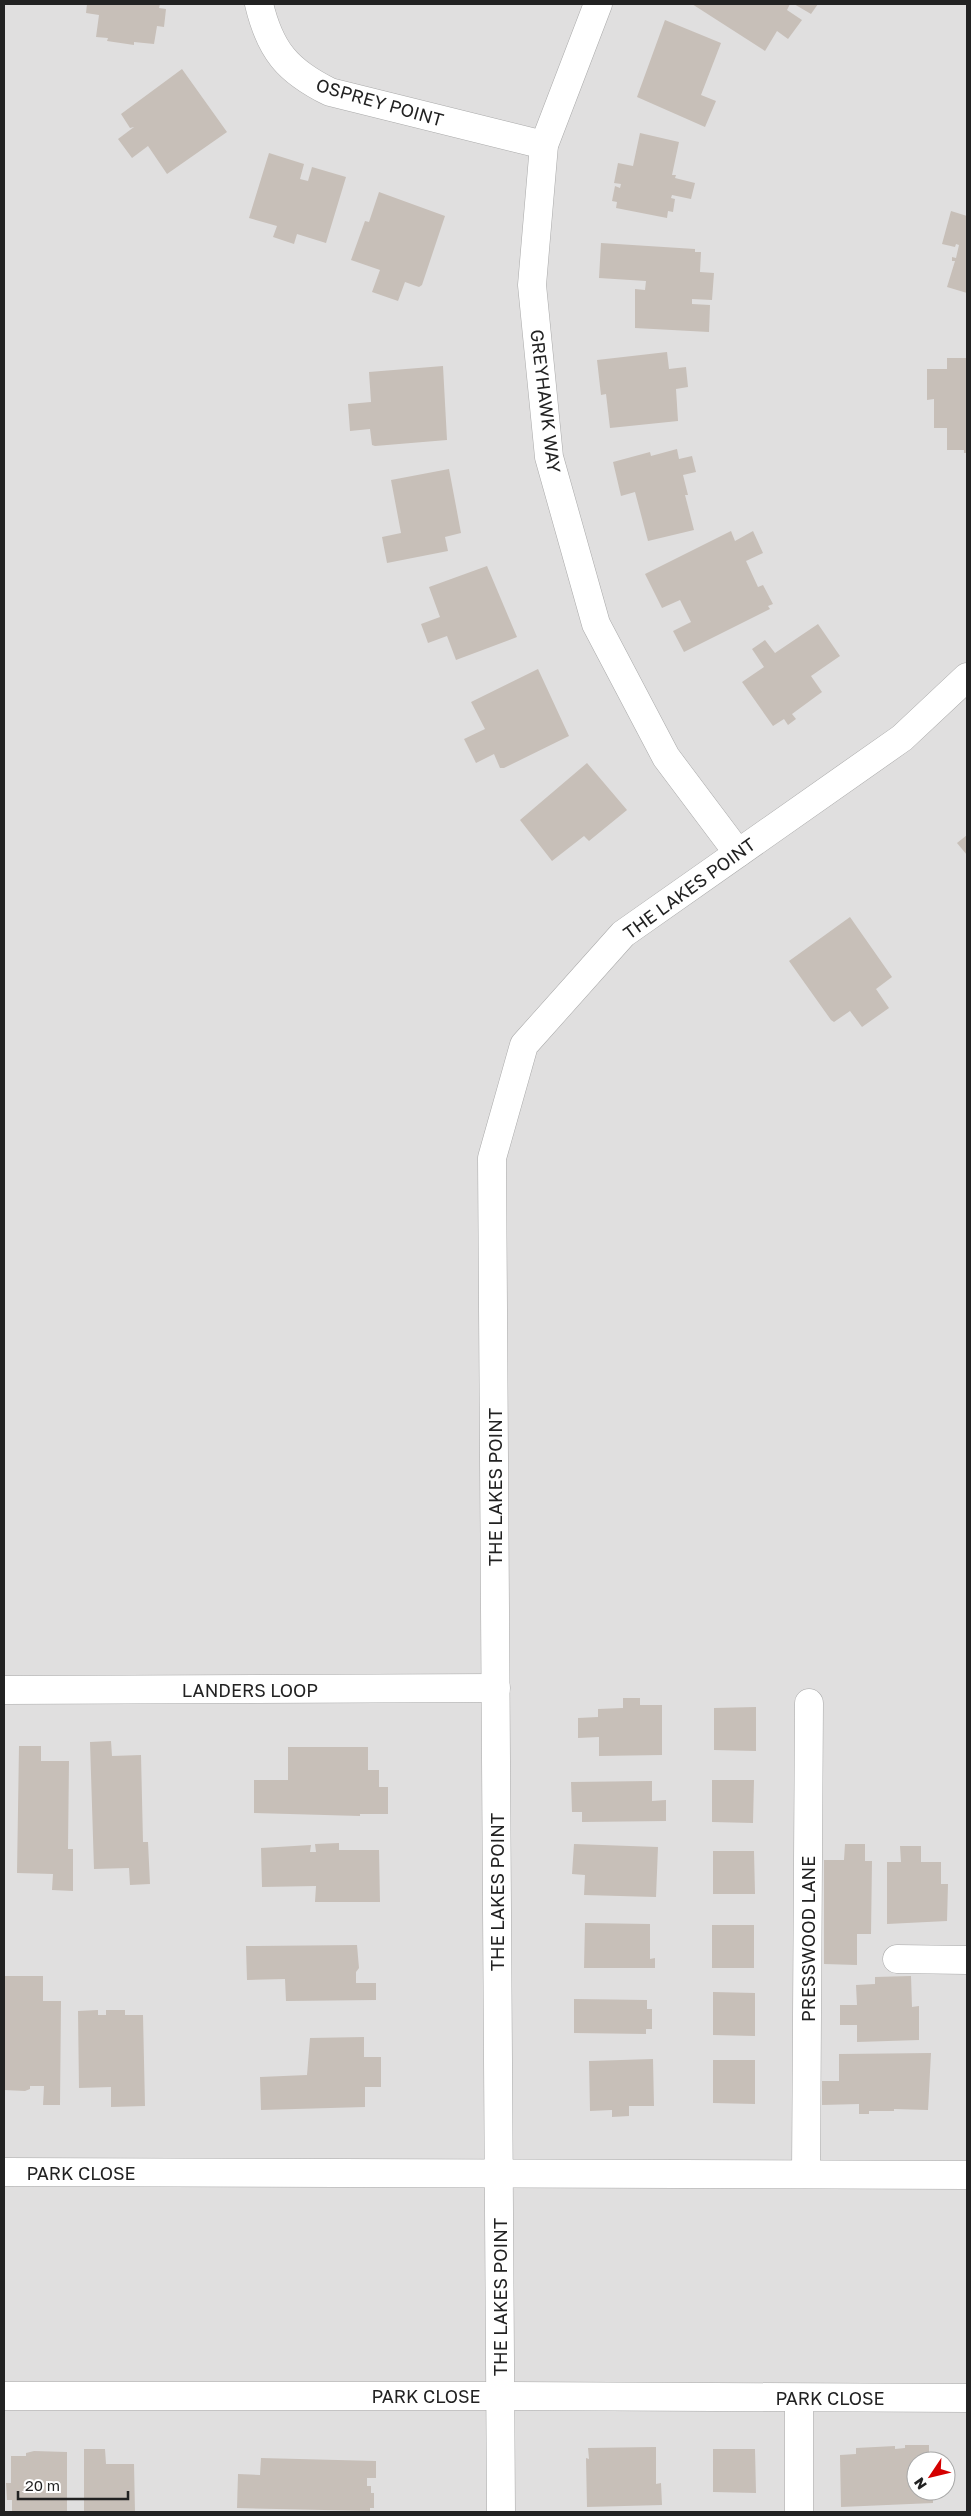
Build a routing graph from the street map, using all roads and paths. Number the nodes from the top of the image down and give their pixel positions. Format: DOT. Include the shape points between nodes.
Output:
graph roads {
  1 [pos="259,4"];
  2 [pos="598,4"];
  3 [pos="544,145"];
  4 [pos="967,677"];
  5 [pos="738,853"];
  6 [pos="496,1688"];
  7 [pos="4,1690"];
  8 [pos="809,1703"];
  9 [pos="897,1959"];
  10 [pos="967,1960"];
  11 [pos="4,2172"];
  12 [pos="499,2174"];
  13 [pos="806,2174"];
  14 [pos="967,2175"];
  15 [pos="4,2396"];
  16 [pos="501,2396"];
  17 [pos="799,2398"];
  18 [pos="967,2398"];
  19 [pos="967,2418"];
  20 [pos="501,2512"];
  21 [pos="799,2512"];
  1 -- 3 [label="street, OSPREY POINT" via="265,31 285,62 306,81 330,92"];
  2 -- 3 [label="street, GREYHAWK WAY"];
  3 -- 5 [label="street, GREYHAWK WAY" via="532,285 549,457 596,624 666,757"];
  4 -- 5 [label="street, THE LAKES POINT" via="902,738"];
  5 -- 6 [label="street, THE LAKES POINT" via="622,934 524,1045 492,1158"];
  6 -- 7 [label="street, LANDERS LOOP"];
  6 -- 12 [label="street, THE LAKES POINT"];
  8 -- 13 [label="street, PRESSWOOD LANE"];
  9 -- 10 [label="street"];
  11 -- 12 [label="street, PARK CLOSE"];
  12 -- 13 [label="street, PARK CLOSE"];
  12 -- 16 [label="street, THE LAKES POINT"];
  13 -- 14 [label="street, PARK CLOSE"];
  15 -- 16 [label="street, PARK CLOSE"];
  16 -- 17 [label="street, PARK CLOSE"];
  16 -- 20 [label="street, THE LAKES POINT"];
  17 -- 18 [label="street, PARK CLOSE"];
  17 -- 21 [label="street"];
  18 -- 19 [label="street"];
}
